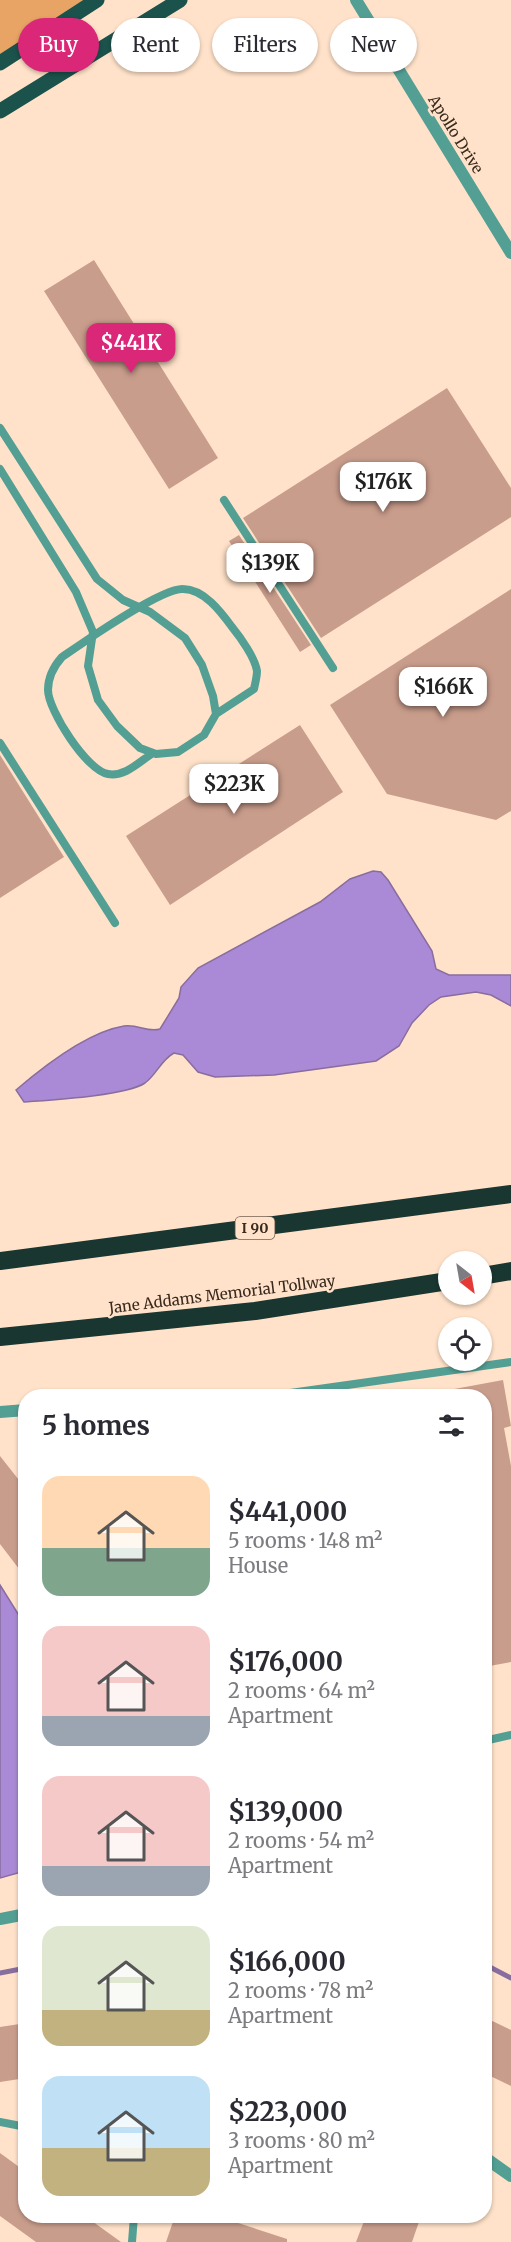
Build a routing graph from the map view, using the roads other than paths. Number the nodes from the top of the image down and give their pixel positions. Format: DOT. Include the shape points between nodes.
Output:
graph roads {
  1 [pos="97,0"];
  2 [pos="180,0"];
  3 [pos="356,0"];
  4 [pos="0,63"];
  5 [pos="0,111"];
  6 [pos="511,253"];
  7 [pos="0,428"];
  8 [pos="0,469"];
  9 [pos="224,500"];
  10 [pos="139,607"];
  11 [pos="93,637"];
  12 [pos="333,668"];
  13 [pos="216,714"];
  14 [pos="0,743"];
  15 [pos="153,753"];
  16 [pos="115,923"];
  17 [pos="511,1194"];
  18 [pos="0,1262"];
  19 [pos="511,1271"];
  20 [pos="492,1274"];
  21 [pos="438,1283"];
  22 [pos="0,1337"];
  23 [pos="511,1362"];
  24 [pos="350,1389"];
  25 [pos="18,1411"];
  26 [pos="0,1412"];
  27 [pos="511,1736"];
  28 [pos="492,1740"];
  29 [pos="18,1916"];
  30 [pos="0,1919"];
  31 [pos="0,2122"];
  32 [pos="18,2125"];
  33 [pos="492,2163"];
  34 [pos="511,2176"];
  35 [pos="133,2223"];
  36 [pos="132,2242"];
  1 -- 4 [label="main road"];
  2 -- 5 [label="main road"];
  3 -- 6 [label="street, Apollo Drive"];
  7 -- 10 [label="lane" via="97,579 123,600"];
  8 -- 11 [label="lane" via="76,592"];
  9 -- 12 [label="lane"];
  10 -- 11 [label="lane"];
  10 -- 13 [label="lane" via="185,638 202,665"];
  10 -- 13 [label="lane" via="181,588 197,592 219,610 244,641 257,670 254,689"];
  11 -- 15 [label="lane" via="88,666 98,700 117,726 140,748"];
  11 -- 15 [label="lane" via="53,667 47,690 55,714 83,758 105,774 121,774"];
  13 -- 15 [label="lane" via="204,735 178,752"];
  14 -- 16 [label="lane"];
  17 -- 18 [label="highway, I 90"];
  19 -- 20 [label="highway"];
  21 -- 22 [label="highway, Jane Addams Memorial Tollway" via="255,1311"];
  23 -- 24 [label="lane"];
  25 -- 26 [label="street"];
  27 -- 28 [label="lane"];
  29 -- 30 [label="street"];
  31 -- 32 [label="lane"];
  33 -- 34 [label="street"];
  35 -- 36 [label="lane"];
}
